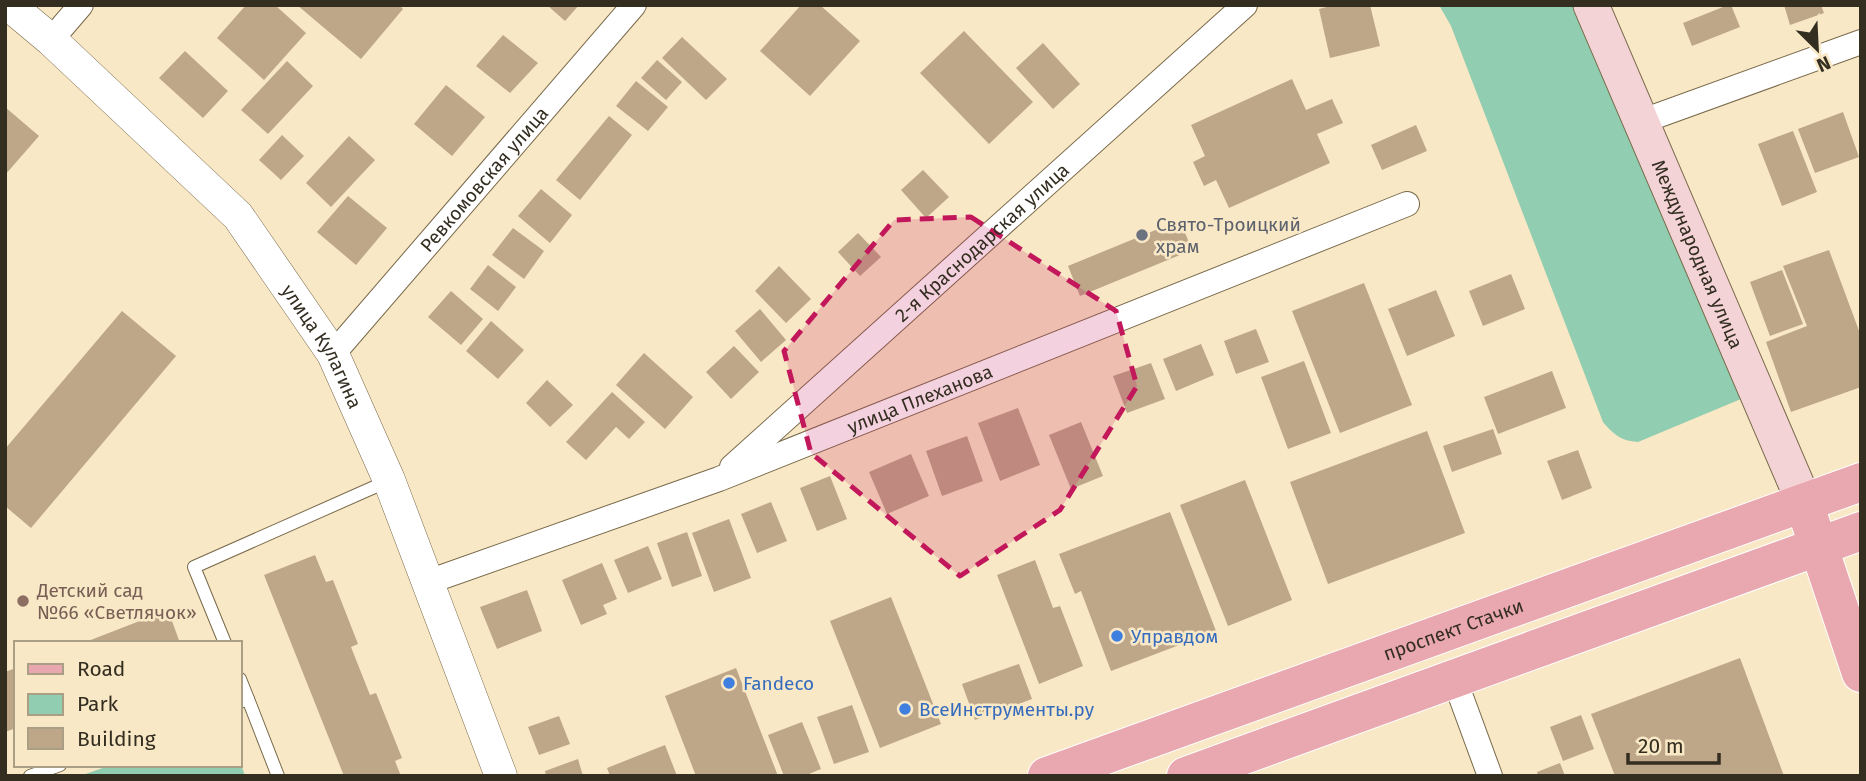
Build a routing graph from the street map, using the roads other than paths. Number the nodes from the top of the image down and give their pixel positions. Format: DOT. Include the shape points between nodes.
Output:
graph roads {
  1 [pos="81,5"];
  2 [pos="634,5"];
  3 [pos="1245,5"];
  4 [pos="1591,5"];
  5 [pos="11,16"];
  6 [pos="51,40"];
  7 [pos="1861,42"];
  8 [pos="1640,122"];
  9 [pos="1408,204"];
  10 [pos="333,354"];
  11 [pos="719,479"];
  12 [pos="389,480"];
  13 [pos="1861,482"];
  14 [pos="1804,502"];
  15 [pos="1861,531"];
  16 [pos="1819,546"];
  17 [pos="428,582"];
  18 [pos="224,641"];
  19 [pos="1861,673"];
  20 [pos="1454,678"];
  21 [pos="244,700"];
  22 [pos="55,767"];
  23 [pos="30,776"];
  24 [pos="278,776"];
  25 [pos="501,776"];
  26 [pos="1047,776"];
  27 [pos="1186,776"];
  28 [pos="1490,776"];
  1 -- 6 [label="street"];
  2 -- 10 [label="street, Ревкомовская улица"];
  3 -- 11 [label="street, 2-я Краснодарская улица"];
  4 -- 8 [label="main road, Международная улица"];
  5 -- 6 [label="street, улица Кулагина"];
  6 -- 10 [label="street, улица Кулагина" via="238,216"];
  7 -- 8 [label="street"];
  8 -- 14 [label="main road, Международная улица"];
  9 -- 11 [label="street, улица Плеханова"];
  10 -- 12 [label="street, улица Кулагина"];
  11 -- 17 [label="street, улица Плеханова"];
  12 -- 17 [label="street, улица Кулагина"];
  12 -- 18 [label="lane" via="194,567"];
  13 -- 14 [label="main road, проспект Стачки"];
  14 -- 16 [label="main road"];
  14 -- 26 [label="main road, проспект Стачки"];
  15 -- 16 [label="main road"];
  16 -- 19 [label="main road"];
  16 -- 20 [label="main road"];
  17 -- 25 [label="street, улица Кулагина"];
  20 -- 27 [label="main road"];
  20 -- 28 [label="street"];
  21 -- 24 [label="lane"];
  22 -- 23 [label="lane"];
}
